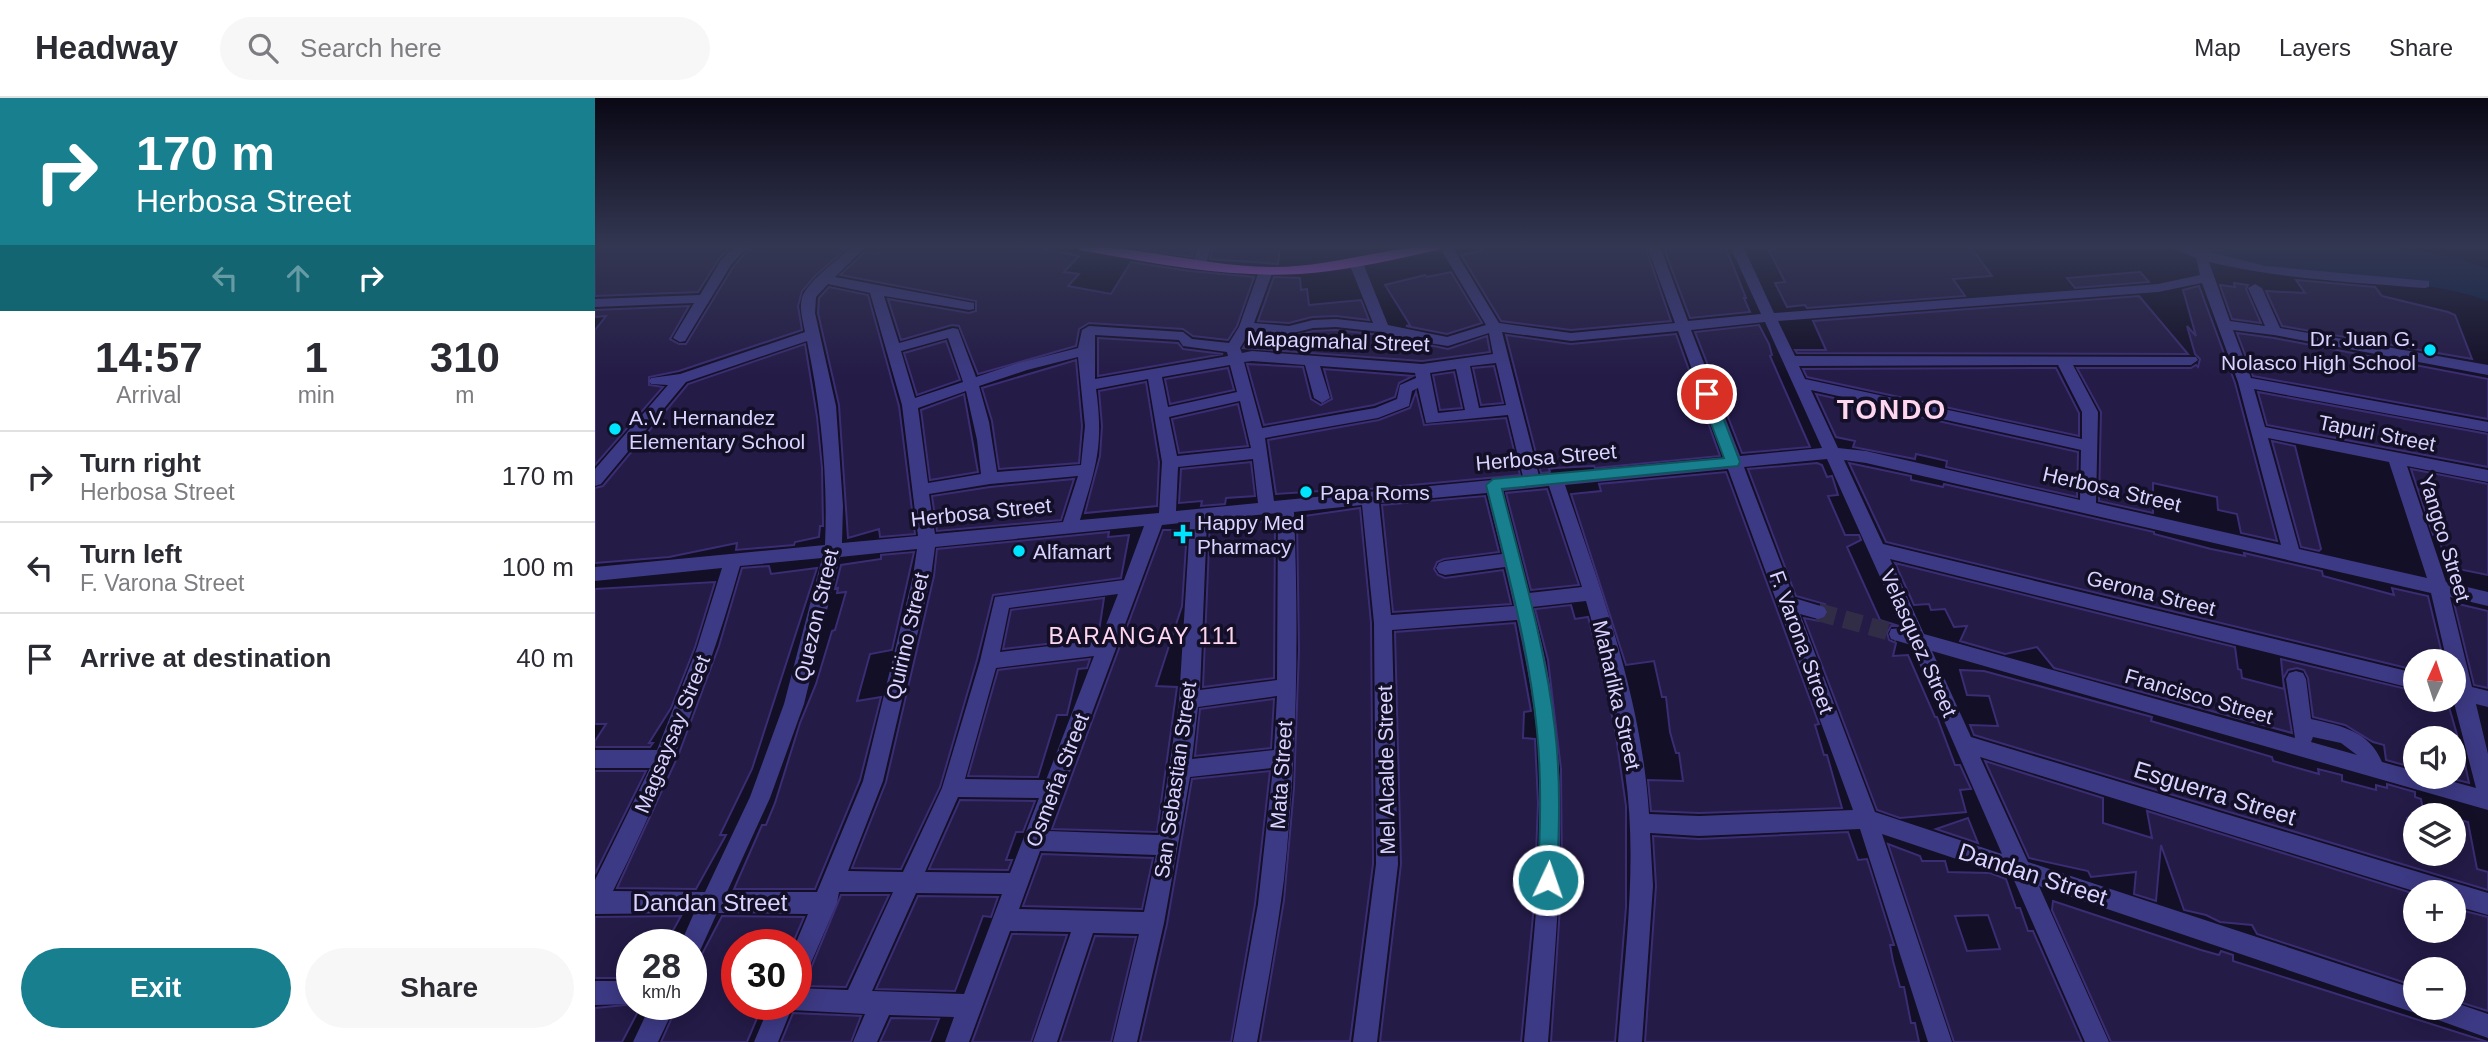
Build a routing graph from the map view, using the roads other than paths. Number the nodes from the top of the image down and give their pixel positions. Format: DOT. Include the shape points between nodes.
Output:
graph roads {
  1 [pos="709,290"];
  2 [pos="815,290"];
  3 [pos="876,290"];
  4 [pos="1259,290"];
  5 [pos="1367,290"];
  6 [pos="1472,290"];
  7 [pos="1669,290"];
  8 [pos="1757,290"];
  9 [pos="2131,290"];
  10 [pos="2211,290"];
  11 [pos="2256,290"];
  12 [pos="703,299"];
  13 [pos="595,303"];
  14 [pos="969,306"];
  15 [pos="1770,318"];
  16 [pos="2224,325"];
  17 [pos="1246,327"];
  18 [pos="1494,327"];
  19 [pos="1682,327"];
  20 [pos="1383,328"];
  21 [pos="2274,331"];
  22 [pos="811,334"];
  23 [pos="680,338"];
  24 [pos="893,349"];
  25 [pos="1086,351"];
  26 [pos="1234,354"];
  27 [pos="1503,357"];
  28 [pos="2063,360"];
  29 [pos="2191,360"];
  30 [pos="1462,361"];
  31 [pos="1789,361"];
  32 [pos="1312,362"];
  33 [pos="2488,370"];
  34 [pos="1154,374"];
  35 [pos="1423,374"];
  36 [pos="681,379"];
  37 [pos="656,381"];
  38 [pos="2245,382"];
  39 [pos="972,383"];
  40 [pos="1800,383"];
  41 [pos="1090,385"];
  42 [pos="1247,395"];
  43 [pos="1322,398"];
  44 [pos="909,405"];
  45 [pos="1514,409"];
  46 [pos="1162,412"];
  47 [pos="1473,414"];
  48 [pos="2488,427"];
  49 [pos="2258,431"];
  50 [pos="1256,434"];
  51 [pos="2089,446"];
  52 [pos="1258,453"];
  53 [pos="1831,453"];
  54 [pos="2396,458"];
  55 [pos="1170,462"];
  56 [pos="1733,462"];
  57 [pos="1086,470"];
  58 [pos="2488,476"];
  59 [pos="990,478"];
  60 [pos="595,480"];
  61 [pos="1555,480"];
  62 [pos="1532,481"];
  63 [pos="1493,485"];
  64 [pos="920,490"];
  65 [pos="1370,498"];
  66 [pos="2088,506"];
  67 [pos="1276,507"];
  68 [pos="1199,514"];
  69 [pos="1162,517"];
  70 [pos="1070,526"];
  71 [pos="927,541"];
  72 [pos="1877,549"];
  73 [pos="834,550"];
  74 [pos="2292,554"];
  75 [pos="733,559"];
  76 [pos="1512,559"];
  77 [pos="1445,568"];
  78 [pos="597,576"];
  79 [pos="1131,586"];
  80 [pos="2439,589"];
  81 [pos="1593,593"];
  82 [pos="2488,599"];
  83 [pos="1788,604"];
  84 [pos="1524,607"];
  85 [pos="1818,612"];
  86 [pos="1383,623"];
  87 [pos="1908,637"];
  88 [pos="1107,647"];
  89 [pos="2450,649"];
  90 [pos="989,661"];
  91 [pos="2403,678"];
  92 [pos="2296,679"];
  93 [pos="1287,687"];
  94 [pos="2466,694"];
  95 [pos="2488,699"];
  96 [pos="1189,700"];
  97 [pos="2464,712"];
  98 [pos="2302,726"];
  99 [pos="1965,744"];
  100 [pos="2307,750"];
  101 [pos="1284,758"];
  102 [pos="595,759"];
  103 [pos="663,759"];
  104 [pos="1181,769"];
  105 [pos="2375,769"];
  106 [pos="952,788"];
  107 [pos="1053,789"];
  108 [pos="2488,796"];
  109 [pos="2488,801"];
  110 [pos="1867,819"];
  111 [pos="1639,823"];
  112 [pos="1034,841"];
  113 [pos="1168,845"];
  114 [pos="2021,869"];
  115 [pos="2410,880"];
  116 [pos="834,881"];
  117 [pos="911,882"];
  118 [pos="1017,884"];
  119 [pos="2466,897"];
  120 [pos="595,902"];
  121 [pos="711,902"];
  122 [pos="826,902"];
  123 [pos="2488,904"];
  124 [pos="1003,920"];
  125 [pos="1085,923"];
  126 [pos="1153,923"];
  127 [pos="698,929"];
  128 [pos="812,934"];
  129 [pos="595,993"];
  130 [pos="616,993"];
  131 [pos="2403,997"];
  132 [pos="812,1001"];
  133 [pos="855,1002"];
  134 [pos="882,1003"];
  135 [pos="971,1006"];
  136 [pos="2466,1019"];
  137 [pos="656,1020"];
  138 [pos="775,1020"];
  139 [pos="2488,1026"];
  140 [pos="646,1042"];
  141 [pos="766,1042"];
  142 [pos="866,1042"];
  143 [pos="957,1042"];
  144 [pos="1045,1042"];
  145 [pos="1125,1042"];
  146 [pos="1245,1042"];
  147 [pos="1365,1042"];
  148 [pos="1536,1042"];
  149 [pos="1630,1042"];
  150 [pos="1940,1042"];
  151 [pos="2097,1042"];
  1 -- 12 [label="street"];
  2 -- 22 [label="street, Quezon Street" via="809,297"];
  3 -- 14 [label="street"];
  3 -- 24 [label="street, Quirino Street"];
  4 -- 17 [label="street"];
  5 -- 20 [label="street"];
  6 -- 18 [label="street"];
  7 -- 19 [label="street, F. Varona Street"];
  8 -- 15 [label="street, Velasquez Street"];
  9 -- 15 [label="street"];
  10 -- 16 [label="street"];
  11 -- 21 [label="street"];
  12 -- 13 [label="street"];
  12 -- 23 [label="street"];
  15 -- 19 [label="street"];
  15 -- 31 [label="street, Velasquez Street"];
  16 -- 21 [label="street"];
  16 -- 38 [label="street"];
  17 -- 20 [label="street" via="1289,330 1336,323"];
  17 -- 26 [label="street"];
  18 -- 19 [label="street" via="1571,337"];
  18 -- 20 [label="street" via="1448,342"];
  18 -- 27 [label="street"];
  19 -- 56 [label="street, F. Varona Street"];
  21 -- 33 [label="street"];
  22 -- 36 [label="street"];
  22 -- 73 [label="street, Quezon Street" via="828,406"];
  24 -- 39 [label="street" via="953,332"];
  24 -- 44 [label="street, Quirino Street"];
  25 -- 26 [label="street" via="1089,330 1183,336 1188,343"];
  25 -- 39 [label="street"];
  25 -- 41 [label="street"];
  26 -- 32 [label="street, Mapagmahal Street"];
  26 -- 34 [label="street, Mapagmahal Street"];
  26 -- 42 [label="street, Mata Street"];
  27 -- 30 [label="street, Mapagmahal Street"];
  27 -- 45 [label="street"];
  28 -- 29 [label="street"];
  28 -- 31 [label="street"];
  28 -- 51 [label="street" via="2090,412"];
  30 -- 35 [label="street, Mapagmahal Street"];
  30 -- 47 [label="street"];
  31 -- 40 [label="street, Velasquez Street"];
  32 -- 35 [label="street, Mapagmahal Street" via="1366,363"];
  32 -- 43 [label="street"];
  34 -- 41 [label="street, Mapagmahal Street"];
  34 -- 46 [label="street, Osmeña Street"];
  35 -- 47 [label="street" via="1431,419"];
  35 -- 50 [label="street" via="1405,388 1404,402 1378,413"];
  36 -- 37 [label="street"];
  36 -- 60 [label="street"];
  38 -- 48 [label="street"];
  38 -- 49 [label="street"];
  39 -- 44 [label="street"];
  39 -- 59 [label="street"];
  40 -- 51 [label="street"];
  40 -- 53 [label="street, Velasquez Street"];
  41 -- 57 [label="street" via="1094,430"];
  42 -- 46 [label="street"];
  42 -- 50 [label="street, Mata Street"];
  44 -- 64 [label="street, Quirino Street"];
  45 -- 47 [label="street"];
  45 -- 62 [label="street"];
  46 -- 55 [label="street, Osmeña Street"];
  49 -- 54 [label="street, Tapuri Street"];
  49 -- 74 [label="street"];
  50 -- 52 [label="street, Mata Street"];
  51 -- 66 [label="street"];
  52 -- 55 [label="street"];
  52 -- 67 [label="street, Mata Street" via="1266,489"];
  53 -- 56 [label="street, Herbosa Street"];
  53 -- 66 [label="street, Herbosa Street"];
  53 -- 72 [label="street, Velasquez Street"];
  54 -- 58 [label="street, Tapuri Street"];
  54 -- 80 [label="street, Yangco Street"];
  55 -- 69 [label="street, Osmeña Street"];
  56 -- 61 [label="street, Herbosa Street"];
  56 -- 83 [label="street, F. Varona Street"];
  57 -- 59 [label="street"];
  57 -- 70 [label="street"];
  59 -- 64 [label="street"];
  61 -- 62 [label="street, Herbosa Street"];
  61 -- 81 [label="street, Maharlika Street"];
  62 -- 63 [label="street, Herbosa Street"];
  63 -- 65 [label="street, Herbosa Street"];
  63 -- 76 [label="street"];
  64 -- 71 [label="street, Quirino Street"];
  65 -- 67 [label="street, Herbosa Street"];
  65 -- 86 [label="street, Mel Alcalde Street"];
  66 -- 74 [label="street, Herbosa Street"];
  67 -- 68 [label="street, Herbosa Street"];
  67 -- 93 [label="street, Mata Street" via="1289,600"];
  68 -- 69 [label="street, Herbosa Street"];
  68 -- 96 [label="street, San Sebastian Street"];
  69 -- 70 [label="street, Herbosa Street"];
  69 -- 79 [label="street, Osmeña Street"];
  70 -- 71 [label="street, Herbosa Street"];
  71 -- 73 [label="street, Herbosa Street"];
  71 -- 116 [label="street, Quirino Street" via="873,781"];
  72 -- 87 [label="street, Velasquez Street"];
  72 -- 91 [label="street, Gerona Street"];
  73 -- 75 [label="street, Herbosa Street"];
  73 -- 121 [label="street, Quezon Street" via="794,704 760,798"];
  74 -- 80 [label="street, Herbosa Street"];
  75 -- 78 [label="street, Herbosa Street"];
  75 -- 103 [label="street, Magsaysay Street" via="716,622"];
  76 -- 77 [label="street"];
  76 -- 84 [label="street"];
  79 -- 88 [label="street, Osmeña Street"];
  79 -- 90 [label="street" via="1001,602"];
  80 -- 82 [label="street, Herbosa Street"];
  80 -- 89 [label="street, Yangco Street"];
  81 -- 84 [label="street"];
  81 -- 111 [label="street, Maharlika Street" via="1623,701"];
  83 -- 85 [label="street"];
  83 -- 110 [label="street, F. Varona Street"];
  84 -- 86 [label="street"];
  84 -- 148 [label="street" via="1546,729 1551,811"];
  86 -- 147 [label="street, Mel Alcalde Street" via="1387,864"];
  87 -- 99 [label="street, Velasquez Street"];
  87 -- 100 [label="street, Francisco Street"];
  88 -- 90 [label="street"];
  88 -- 107 [label="street, Osmeña Street"];
  90 -- 106 [label="street"];
  92 -- 98 [label="street"];
  93 -- 96 [label="street"];
  93 -- 101 [label="street, Mata Street"];
  94 -- 95 [label="street"];
  96 -- 104 [label="street, San Sebastian Street"];
  97 -- 108 [label="street, Yangco Street"];
  98 -- 100 [label="street"];
  98 -- 105 [label="street" via="2358,742 2370,753"];
  99 -- 114 [label="street, Velasquez Street"];
  99 -- 115 [label="street, Esguerra Street"];
  100 -- 105 [label="street, Francisco Street"];
  101 -- 104 [label="street"];
  101 -- 146 [label="street, Mata Street" via="1271,888"];
  102 -- 103 [label="street"];
  103 -- 120 [label="street, Magsaysay Street"];
  104 -- 113 [label="street, San Sebastian Street"];
  105 -- 109 [label="street, Francisco Street"];
  106 -- 107 [label="street"];
  106 -- 117 [label="street"];
  107 -- 112 [label="street, Osmeña Street"];
  110 -- 111 [label="street, Dandan Street" via="1699,826"];
  110 -- 114 [label="street, Dandan Street"];
  110 -- 150 [label="street, F. Varona Street"];
  111 -- 149 [label="street, Maharlika Street" via="1642,886"];
  112 -- 113 [label="street"];
  112 -- 118 [label="street, Osmeña Street"];
  113 -- 126 [label="street, San Sebastian Street"];
  114 -- 131 [label="street, Dandan Street"];
  114 -- 151 [label="street, Velasquez Street"];
  116 -- 117 [label="street"];
  116 -- 122 [label="street, Quirino Street"];
  117 -- 118 [label="street"];
  117 -- 133 [label="street"];
  118 -- 124 [label="street, Osmeña Street"];
  119 -- 123 [label="street, Esguerra Street"];
  120 -- 121 [label="street, Dandan Street"];
  121 -- 122 [label="street, Dandan Street"];
  121 -- 127 [label="street, Quezon Street"];
  122 -- 128 [label="street, Quirino Street"];
  124 -- 125 [label="street"];
  124 -- 135 [label="street, Osmeña Street"];
  125 -- 126 [label="street"];
  125 -- 144 [label="street"];
  126 -- 145 [label="street, San Sebastian Street"];
  129 -- 130 [label="street"];
  132 -- 133 [label="street"];
  133 -- 134 [label="street"];
  134 -- 135 [label="street"];
  134 -- 142 [label="street"];
  135 -- 143 [label="street, Osmeña Street"];
  136 -- 139 [label="street"];
  137 -- 140 [label="street"];
  138 -- 141 [label="street"];
}
